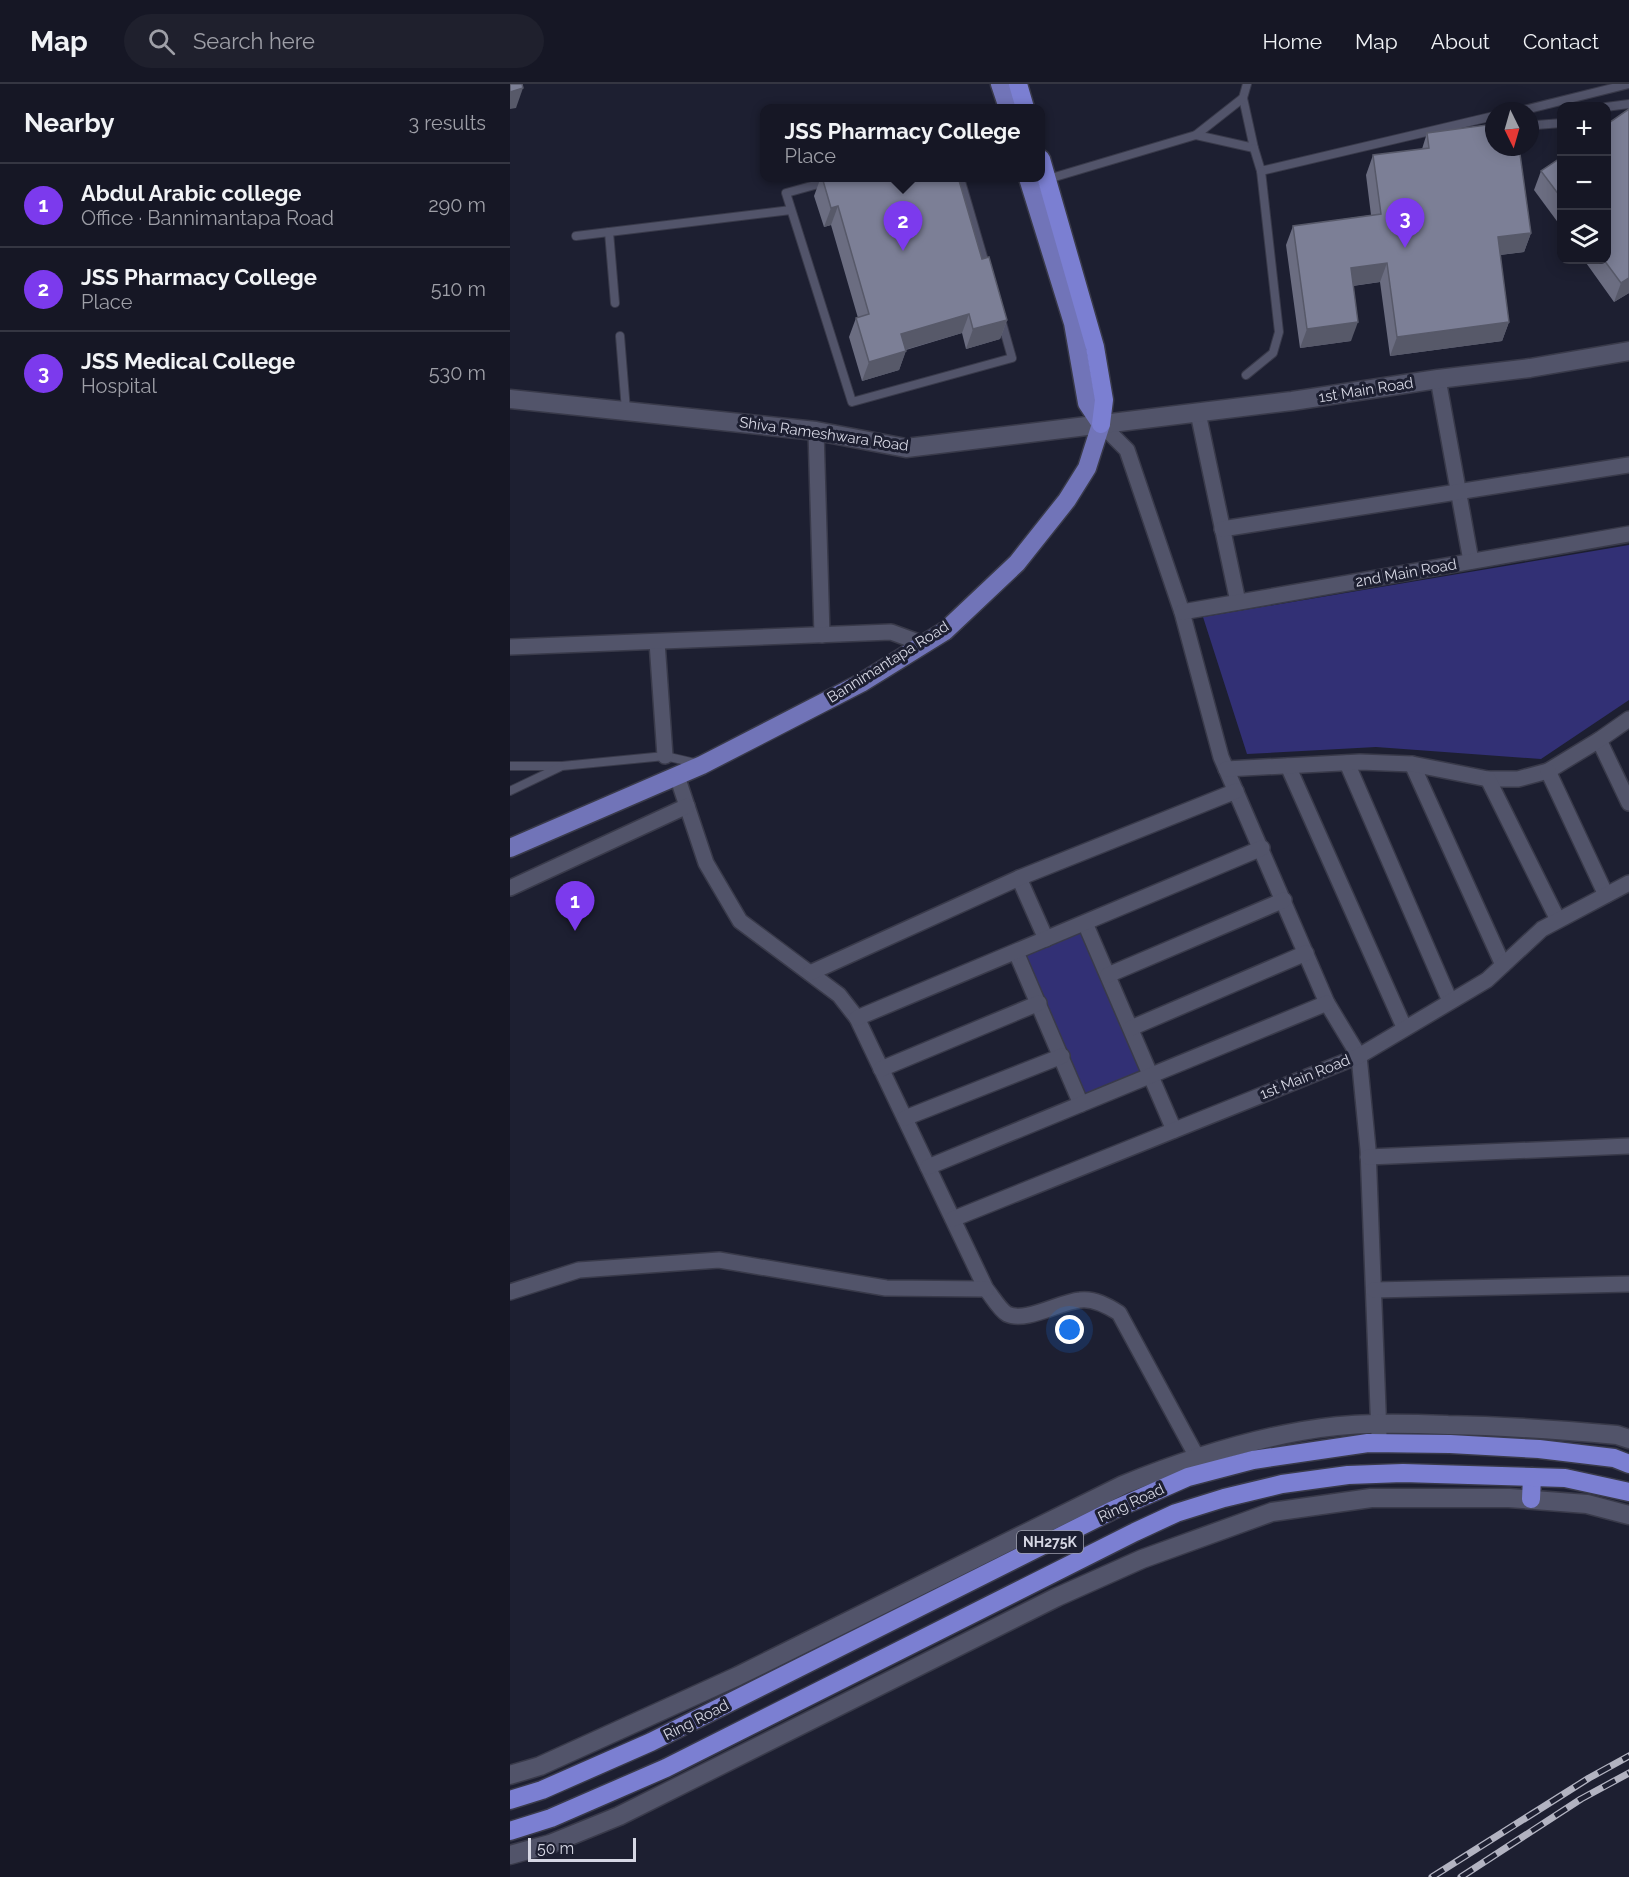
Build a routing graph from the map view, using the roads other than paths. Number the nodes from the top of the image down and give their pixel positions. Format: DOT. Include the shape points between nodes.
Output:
graph roads {
  1 [pos="1000,84"];
  2 [pos="1018,84"];
  3 [pos="1246,84"];
  4 [pos="1629,84"];
  5 [pos="1243,98"];
  6 [pos="1007,104"];
  7 [pos="1024,104"];
  8 [pos="1629,104"];
  9 [pos="1539,106"];
  10 [pos="1611,106"];
  11 [pos="1485,118"];
  12 [pos="1557,123"];
  13 [pos="1539,125"];
  14 [pos="1196,135"];
  15 [pos="1254,148"];
  16 [pos="1045,170"];
  17 [pos="1261,171"];
  18 [pos="1048,179"];
  19 [pos="823,182"];
  20 [pos="961,182"];
  21 [pos="1030,182"];
  22 [pos="791,210"];
  23 [pos="609,232"];
  24 [pos="576,236"];
  25 [pos="990,279"];
  26 [pos="615,303"];
  27 [pos="999,313"];
  28 [pos="620,336"];
  29 [pos="1629,351"];
  30 [pos="1246,375"];
  31 [pos="1438,379"];
  32 [pos="510,399"];
  33 [pos="626,411"];
  34 [pos="1198,413"];
  35 [pos="1101,424"];
  36 [pos="816,431"];
  37 [pos="1629,465"];
  38 [pos="1458,492"];
  39 [pos="1221,529"];
  40 [pos="1629,534"];
  41 [pos="1471,561"];
  42 [pos="1238,602"];
  43 [pos="1182,612"];
  44 [pos="822,635"];
  45 [pos="657,642"];
  46 [pos="924,644"];
  47 [pos="510,647"];
  48 [pos="1629,719"];
  49 [pos="1599,740"];
  50 [pos="665,756"];
  51 [pos="1347,763"];
  52 [pos="1412,764"];
  53 [pos="702,765"];
  54 [pos="510,766"];
  55 [pos="562,766"];
  56 [pos="1288,766"];
  57 [pos="1226,769"];
  58 [pos="1548,771"];
  59 [pos="677,776"];
  60 [pos="1488,779"];
  61 [pos="510,791"];
  62 [pos="1236,791"];
  63 [pos="1629,803"];
  64 [pos="687,806"];
  65 [pos="510,848"];
  66 [pos="1262,848"];
  67 [pos="1019,878"];
  68 [pos="1629,883"];
  69 [pos="510,888"];
  70 [pos="1606,895"];
  71 [pos="1284,900"];
  72 [pos="1558,920"];
  73 [pos="1085,923"];
  74 [pos="1046,939"];
  75 [pos="1016,952"];
  76 [pos="1306,953"];
  77 [pos="1503,965"];
  78 [pos="810,973"];
  79 [pos="1108,975"];
  80 [pos="1450,1001"];
  81 [pos="1040,1002"];
  82 [pos="1327,1003"];
  83 [pos="857,1018"];
  84 [pos="1404,1027"];
  85 [pos="1131,1028"];
  86 [pos="1062,1056"];
  87 [pos="1359,1056"];
  88 [pos="881,1069"];
  89 [pos="1152,1075"];
  90 [pos="1081,1104"];
  91 [pos="904,1118"];
  92 [pos="1174,1130"];
  93 [pos="1629,1146"];
  94 [pos="1368,1157"];
  95 [pos="928,1167"];
  96 [pos="953,1219"];
  97 [pos="1629,1284"];
  98 [pos="986,1289"];
  99 [pos="1374,1290"];
  100 [pos="510,1292"];
  101 [pos="1378,1423"];
  102 [pos="1629,1439"];
  103 [pos="1379,1443"];
  104 [pos="1197,1457"];
  105 [pos="1629,1464"];
  106 [pos="1532,1477"];
  107 [pos="1629,1492"];
  108 [pos="1531,1499"];
  109 [pos="1629,1515"];
  110 [pos="510,1775"];
  111 [pos="510,1800"];
  112 [pos="510,1831"];
  113 [pos="510,1855"];
  1 -- 6 [label="main road"];
  2 -- 7 [label="highway"];
  3 -- 5 [label="lane"];
  4 -- 9 [label="lane"];
  5 -- 14 [label="lane"];
  5 -- 15 [label="lane"];
  8 -- 10 [label="lane"];
  11 -- 17 [label="lane"];
  12 -- 13 [label="lane"];
  14 -- 15 [label="lane"];
  14 -- 18 [label="lane"];
  15 -- 17 [label="lane"];
  16 -- 18 [label="highway, Bannimantapa Road"];
  17 -- 30 [label="lane" via="1279,332 1273,353"];
  18 -- 35 [label="highway, Bannimantapa Road" via="1095,347 1104,400"];
  19 -- 22 [label="lane" via="786,193"];
  20 -- 25 [label="lane"];
  21 -- 35 [label="main road" via="1073,323 1087,402"];
  22 -- 23 [label="lane"];
  22 -- 27 [label="lane" via="852,402 1012,358"];
  23 -- 24 [label="lane"];
  23 -- 26 [label="lane"];
  28 -- 33 [label="lane"];
  29 -- 31 [label="street, 1st Main Road"];
  31 -- 34 [label="street, 1st Main Road"];
  31 -- 38 [label="street"];
  32 -- 33 [label="street, Shiva Rameshwara Road"];
  33 -- 36 [label="street, Shiva Rameshwara Road"];
  34 -- 35 [label="street, 1st Main Road"];
  34 -- 39 [label="street"];
  35 -- 36 [label="street, Shiva Rameshwara Road" via="906,447"];
  35 -- 43 [label="street" via="1127,450"];
  35 -- 46 [label="main road, Bannimantapa Road" via="1087,468 1017,563 945,631"];
  36 -- 44 [label="street"];
  37 -- 38 [label="street"];
  38 -- 39 [label="street"];
  38 -- 41 [label="street"];
  39 -- 42 [label="street"];
  40 -- 41 [label="street, 2nd Main Road"];
  41 -- 42 [label="street, 2nd Main Road"];
  42 -- 43 [label="street, 2nd Main Road"];
  43 -- 57 [label="street"];
  44 -- 45 [label="street"];
  44 -- 46 [label="street" via="891,632"];
  45 -- 47 [label="street"];
  45 -- 50 [label="street"];
  46 -- 53 [label="main road, Bannimantapa Road" via="861,683"];
  48 -- 49 [label="street"];
  49 -- 58 [label="street"];
  49 -- 63 [label="street"];
  50 -- 53 [label="lane"];
  50 -- 55 [label="lane"];
  51 -- 52 [label="street"];
  51 -- 56 [label="street"];
  51 -- 80 [label="street"];
  52 -- 60 [label="street"];
  52 -- 77 [label="street"];
  53 -- 59 [label="main road, Bannimantapa Road"];
  54 -- 55 [label="lane"];
  55 -- 61 [label="lane"];
  56 -- 57 [label="street"];
  56 -- 84 [label="street"];
  57 -- 62 [label="street"];
  58 -- 60 [label="street" via="1518,779"];
  58 -- 70 [label="street"];
  59 -- 64 [label="street"];
  59 -- 65 [label="main road, Bannimantapa Road"];
  60 -- 72 [label="street"];
  62 -- 66 [label="street"];
  62 -- 67 [label="street"];
  64 -- 69 [label="street"];
  64 -- 78 [label="street" via="706,863 740,921"];
  66 -- 71 [label="street"];
  66 -- 73 [label="street"];
  67 -- 74 [label="street"];
  67 -- 78 [label="street"];
  68 -- 70 [label="street, 1st Main Road"];
  70 -- 72 [label="street, 1st Main Road"];
  71 -- 76 [label="street"];
  71 -- 79 [label="street"];
  72 -- 77 [label="street, 1st Main Road" via="1542,929"];
  73 -- 74 [label="street"];
  73 -- 79 [label="street"];
  74 -- 75 [label="street"];
  75 -- 81 [label="street"];
  75 -- 83 [label="street"];
  76 -- 82 [label="street"];
  76 -- 85 [label="street"];
  77 -- 80 [label="street, 1st Main Road" via="1487,980"];
  78 -- 83 [label="street" via="839,995"];
  79 -- 85 [label="street"];
  80 -- 84 [label="street, 1st Main Road"];
  81 -- 86 [label="street"];
  81 -- 88 [label="street"];
  82 -- 87 [label="street"];
  82 -- 89 [label="street"];
  83 -- 88 [label="street"];
  84 -- 87 [label="street, 1st Main Road"];
  85 -- 89 [label="street"];
  86 -- 90 [label="street"];
  86 -- 91 [label="street"];
  87 -- 92 [label="street, 1st Main Road"];
  87 -- 94 [label="street"];
  88 -- 91 [label="street"];
  89 -- 90 [label="street"];
  89 -- 92 [label="street"];
  90 -- 95 [label="street"];
  91 -- 95 [label="street"];
  92 -- 96 [label="street, 1st Main Road"];
  93 -- 94 [label="street"];
  94 -- 99 [label="street"];
  95 -- 96 [label="street"];
  96 -- 98 [label="street"];
  97 -- 99 [label="street"];
  98 -- 100 [label="street" via="886,1288 719,1260 579,1270"];
  98 -- 104 [label="street" via="1011,1315 1027,1315 1080,1300 1096,1302 1119,1313"];
  99 -- 101 [label="street"];
  101 -- 102 [label="street" via="1536,1427"];
  101 -- 103 [label="street"];
  101 -- 104 [label="street" via="1304,1431"];
  103 -- 105 [label="highway, Ring Road / NH275K" via="1539,1449 1614,1458"];
  103 -- 111 [label="highway, Ring Road / NH275K" via="1252,1460 1188,1477 1111,1511 651,1742"];
  104 -- 110 [label="street" via="1123,1485 728,1681 540,1766"];
  106 -- 107 [label="highway, Ring Road / NH275K" via="1565,1478"];
  106 -- 108 [label="highway"];
  106 -- 112 [label="highway, Ring Road / NH275K" via="1348,1475 1282,1484 1176,1513 666,1768 551,1818"];
  108 -- 109 [label="street" via="1587,1504"];
  108 -- 113 [label="street" via="1371,1498 1272,1512 1142,1559 1068,1592 620,1816"];
}
